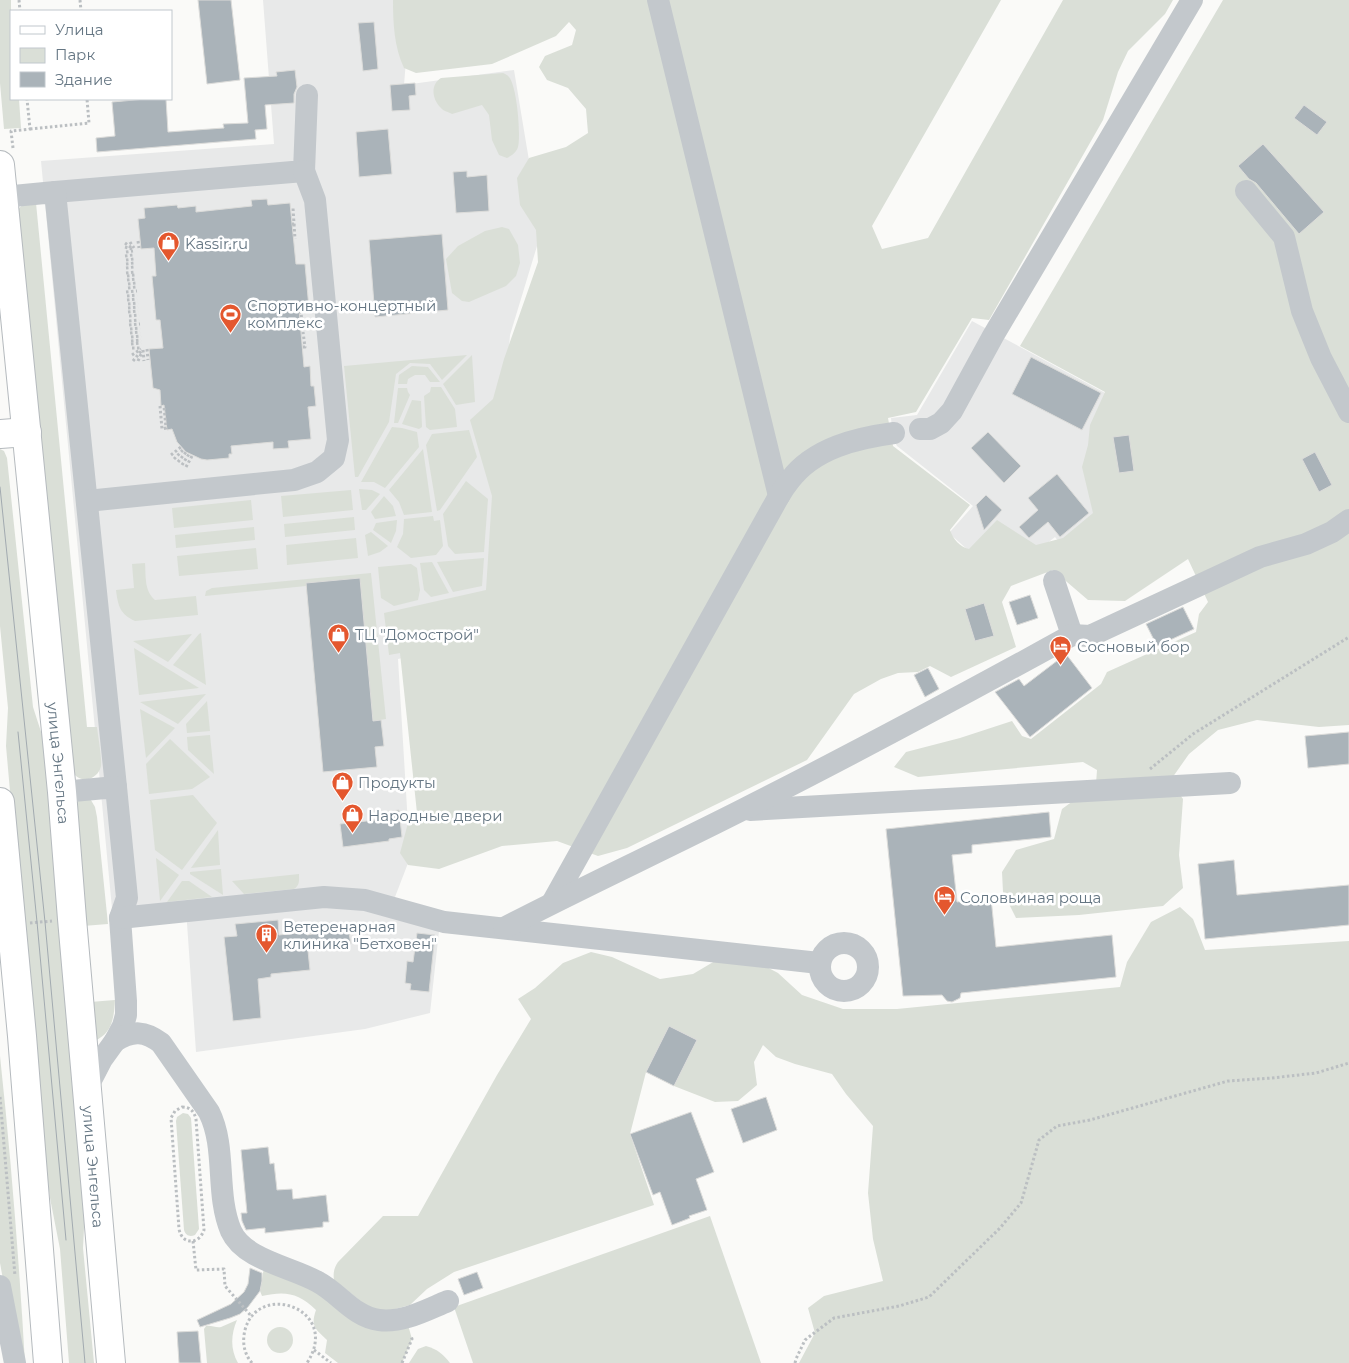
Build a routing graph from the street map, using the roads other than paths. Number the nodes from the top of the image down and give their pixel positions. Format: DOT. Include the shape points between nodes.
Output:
graph roads {
  1 [pos="658,0"];
  2 [pos="1192,0"];
  3 [pos="307,96"];
  4 [pos="0,165"];
  5 [pos="304,171"];
  6 [pos="1246,191"];
  7 [pos="55,192"];
  8 [pos="3,198"];
  9 [pos="1349,412"];
  10 [pos="920,430"];
  11 [pos="27,432"];
  12 [pos="894,433"];
  13 [pos="0,434"];
  14 [pos="779,496"];
  15 [pos="87,501"];
  16 [pos="1349,520"];
  17 [pos="1054,581"];
  18 [pos="1072,635"];
  19 [pos="1230,783"];
  20 [pos="116,787"];
  21 [pos="62,792"];
  22 [pos="0,802"];
  23 [pos="741,810"];
  24 [pos="552,903"];
  25 [pos="120,918"];
  26 [pos="504,928"];
  27 [pos="819,963"];
  28 [pos="115,1041"];
  29 [pos="87,1088"];
  30 [pos="8,1281"];
  31 [pos="448,1301"];
  32 [pos="15,1363"];
  33 [pos="48,1363"];
  34 [pos="111,1363"];
  1 -- 14 [label="street"];
  2 -- 10 [label="street" via="952,411 941,423"];
  3 -- 5 [label="street"];
  4 -- 8 [label="main road, улица Энгельса"];
  5 -- 7 [label="street"];
  5 -- 15 [label="street" via="315,200 338,440 334,458 317,472 294,480"];
  6 -- 9 [label="street" via="1284,237 1302,311 1321,358"];
  7 -- 8 [label="street"];
  7 -- 15 [label="street"];
  8 -- 11 [label="main road, улица Энгельса"];
  11 -- 13 [label="main road"];
  11 -- 21 [label="main road, улица Энгельса"];
  12 -- 14 [label="street" via="847,442 816,456 790,479"];
  14 -- 24 [label="street"];
  15 -- 20 [label="street"];
  16 -- 18 [label="street" via="1306,544 1260,557 1090,636"];
  17 -- 18 [label="street"];
  18 -- 23 [label="street" via="904,727"];
  19 -- 23 [label="street"];
  20 -- 21 [label="street"];
  20 -- 25 [label="street" via="127,898"];
  21 -- 29 [label="main road, улица Энгельса"];
  22 -- 33 [label="main road"];
  23 -- 24 [label="street"];
  24 -- 26 [label="street"];
  25 -- 26 [label="street" via="324,897 365,900 444,922"];
  25 -- 28 [label="street" via="126,1008 123,1026"];
  26 -- 27 [label="street"];
  28 -- 29 [label="street"];
  28 -- 31 [label="street" via="134,1033 153,1037 161,1043 208,1112 217,1134 227,1219 239,1243 254,1254 320,1282 360,1314 370,1318 406,1318"];
  29 -- 34 [label="main road, улица Энгельса"];
  30 -- 32 [label="street"];
}
